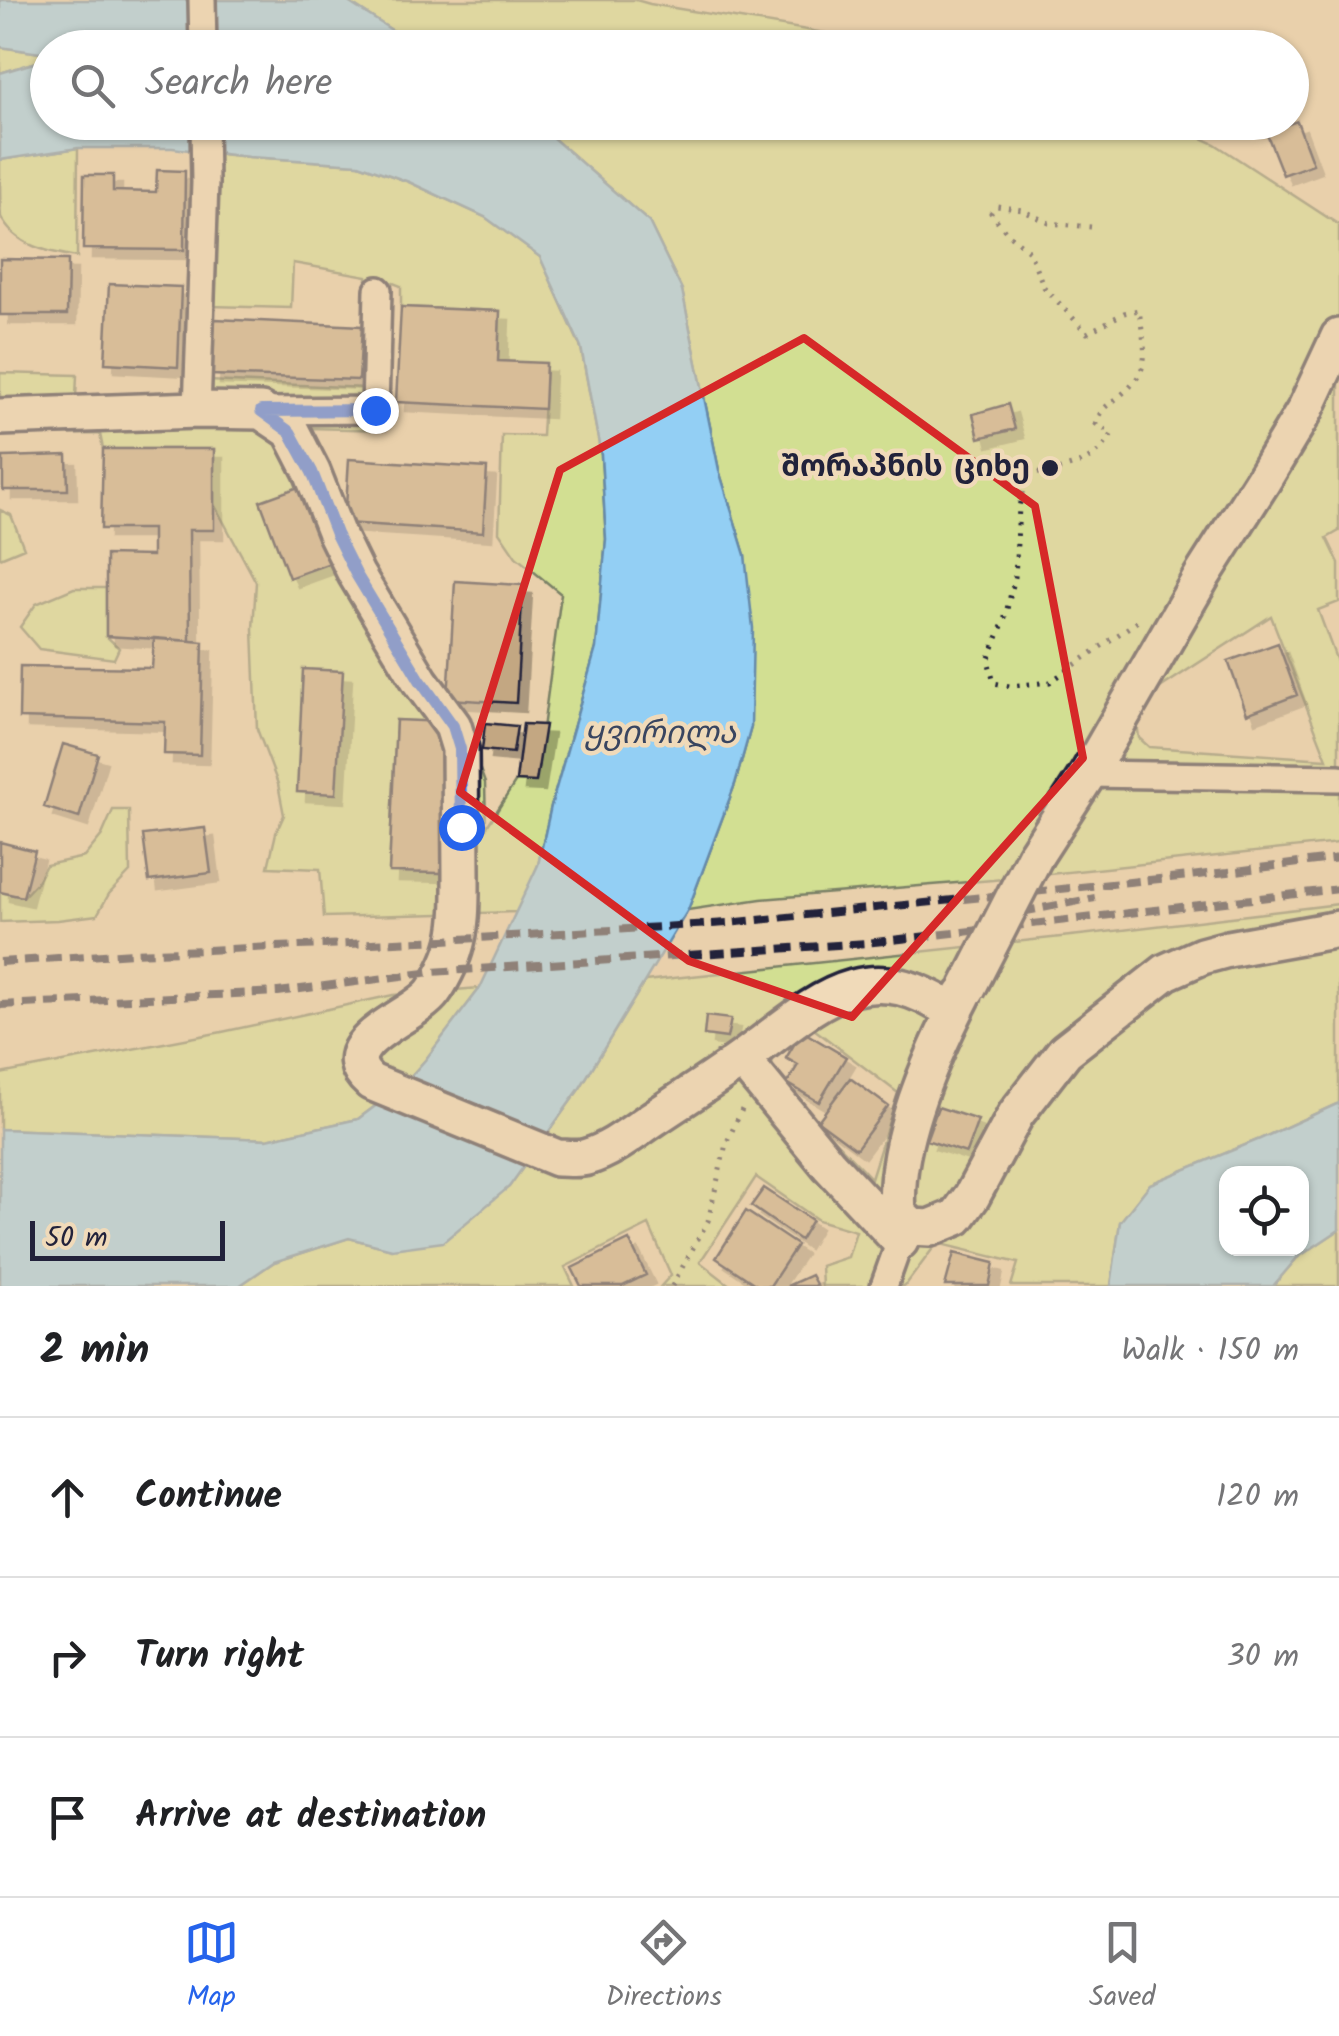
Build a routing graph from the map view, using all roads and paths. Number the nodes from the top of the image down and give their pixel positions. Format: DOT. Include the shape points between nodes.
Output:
graph roads {
  1 [pos="202,0"];
  2 [pos="202,30"];
  3 [pos="204,140"];
  4 [pos="1091,227"];
  5 [pos="378,290"];
  6 [pos="1339,337"];
  7 [pos="196,410"];
  8 [pos="261,411"];
  9 [pos="0,417"];
  10 [pos="1156,608"];
  11 [pos="1088,774"];
  12 [pos="1339,778"];
  13 [pos="1339,928"];
  14 [pos="960,1001"];
  15 [pos="746,1062"];
  16 [pos="906,1234"];
  17 [pos="672,1286"];
  18 [pos="884,1286"];
  1 -- 2 [label="street"];
  3 -- 7 [label="street"];
  4 -- 10 [label="path" via="1049,223 997,206 991,213 1029,252 1044,287 1087,333 1140,310 1146,358 1136,382 1100,410 1096,424 1112,434 1105,446 1069,468 1026,476 1015,577 988,660 994,683 1050,682"];
  5 -- 8 [label="street" via="375,410"];
  6 -- 11 [label="street" via="1305,410"];
  7 -- 8 [label="street"];
  7 -- 9 [label="street"];
  8 -- 15 [label="street" via="290,432 356,574 453,726 460,749 454,950 433,992 365,1043 357,1065 371,1082 557,1158 584,1159"];
  11 -- 12 [label="street"];
  11 -- 14 [label="street, bridge" via="1035,856"];
  13 -- 16 [label="street" via="1228,949 1166,972 1065,1051 1016,1114 957,1217"];
  14 -- 15 [label="street" via="891,984 851,988 804,1011"];
  14 -- 16 [label="street" via="912,1113 896,1188"];
  15 -- 16 [label="street" via="829,1165"];
  15 -- 17 [label="path" via="744,1105 726,1144 708,1220"];
  16 -- 18 [label="street"];
}
